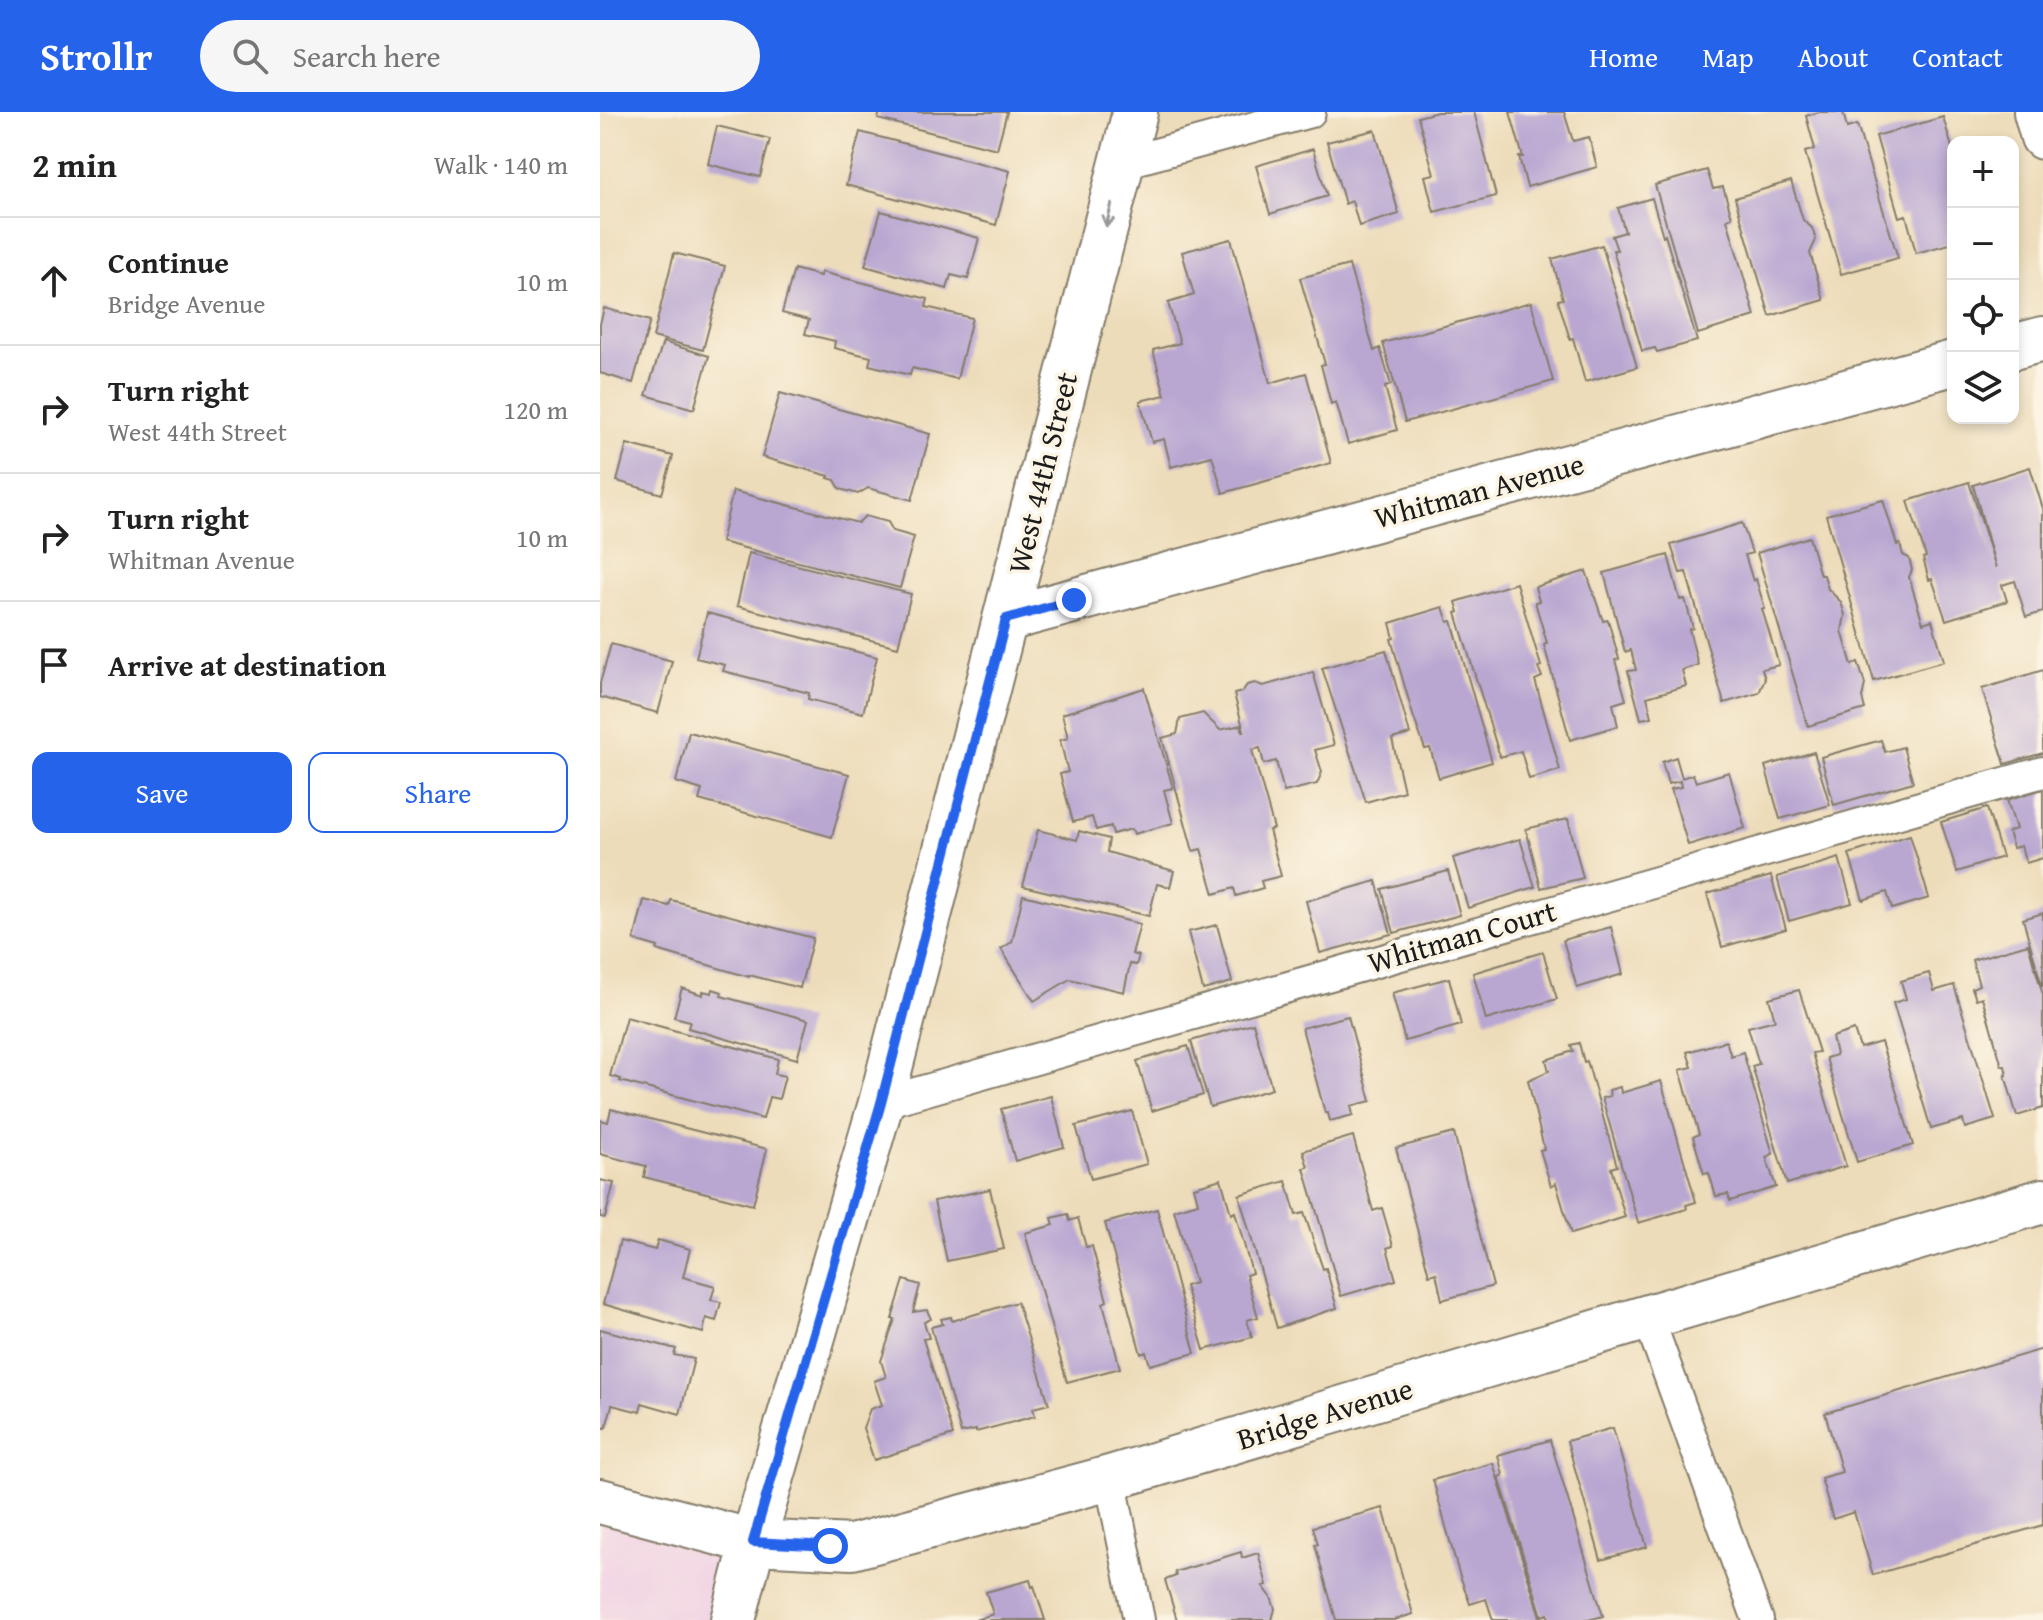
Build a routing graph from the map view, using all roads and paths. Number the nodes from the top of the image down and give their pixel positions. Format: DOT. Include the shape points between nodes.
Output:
graph roads {
  1 [pos="1135,112"];
  2 [pos="1310,112"];
  3 [pos="2036,112"];
  4 [pos="2043,137"];
  5 [pos="1123,163"];
  6 [pos="2043,339"];
  7 [pos="2019,345"];
  8 [pos="1947,365"];
  9 [pos="1006,619"];
  10 [pos="2043,772"];
  11 [pos="881,1103"];
  12 [pos="2043,1201"];
  13 [pos="1648,1317"];
  14 [pos="1110,1478"];
  15 [pos="600,1501"];
  16 [pos="753,1542"];
  17 [pos="733,1620"];
  18 [pos="1139,1620"];
  19 [pos="1758,1620"];
  1 -- 5 [label="street, West 44th Street"];
  2 -- 5 [label="lane"];
  3 -- 4 [label="street"];
  5 -- 9 [label="street, West 44th Street, one-way"];
  6 -- 7 [label="street"];
  8 -- 9 [label="street, Whitman Avenue"];
  9 -- 11 [label="street, West 44th Street"];
  10 -- 11 [label="lane, Whitman Court"];
  11 -- 16 [label="street, West 44th Street"];
  12 -- 13 [label="street, Bridge Avenue"];
  13 -- 14 [label="street, Bridge Avenue"];
  13 -- 19 [label="lane"];
  14 -- 16 [label="street, Bridge Avenue" via="852,1547"];
  14 -- 18 [label="lane"];
  15 -- 16 [label="street, Bridge Avenue"];
  16 -- 17 [label="street, West 44th Street"];
}
